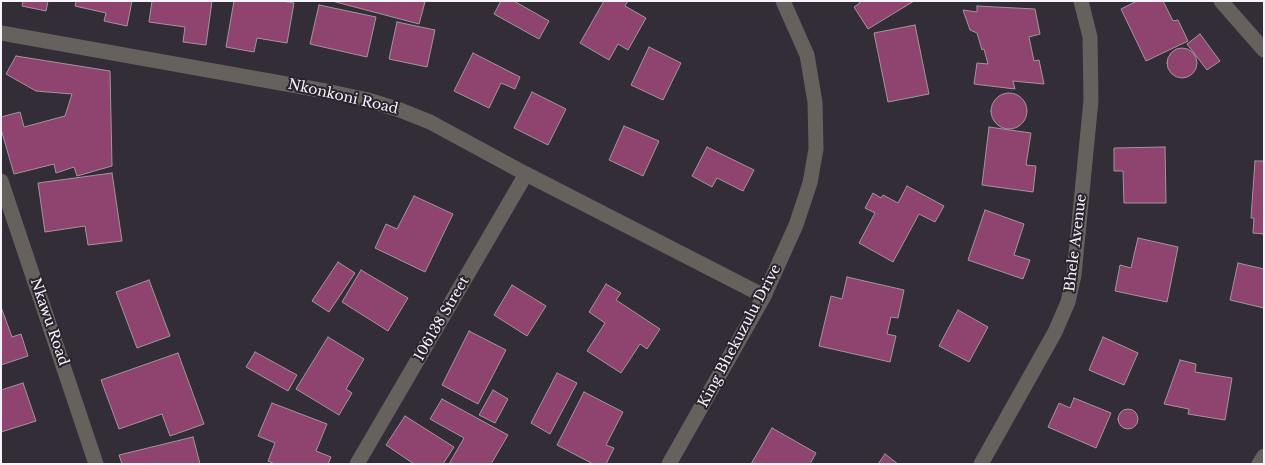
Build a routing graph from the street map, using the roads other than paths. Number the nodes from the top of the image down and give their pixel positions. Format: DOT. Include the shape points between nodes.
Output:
graph roads {
  1 [pos="783,1"];
  2 [pos="1081,1"];
  3 [pos="1221,1"];
  4 [pos="1,33"];
  5 [pos="1264,50"];
  6 [pos="526,174"];
  7 [pos="1,181"];
  8 [pos="764,296"];
  9 [pos="1264,456"];
  10 [pos="96,464"];
  11 [pos="357,464"];
  12 [pos="669,464"];
  13 [pos="981,464"];
  14 [pos="1259,464"];
  1 -- 8 [label="street, King Bhekuzulu Drive" via="807,55 815,102 816,149 810,182 796,225"];
  2 -- 13 [label="street, Bhele Avenue" via="1090,37 1090,100 1072,284 1056,332"];
  3 -- 5 [label="street"];
  4 -- 6 [label="street, Nkonkoni Road" via="368,100 430,122"];
  6 -- 8 [label="street, Nkonkoni Road"];
  6 -- 11 [label="street, 106138 Street"];
  7 -- 10 [label="street, Nkawu Road"];
  8 -- 12 [label="street, King Bhekuzulu Drive"];
  9 -- 14 [label="street"];
}
